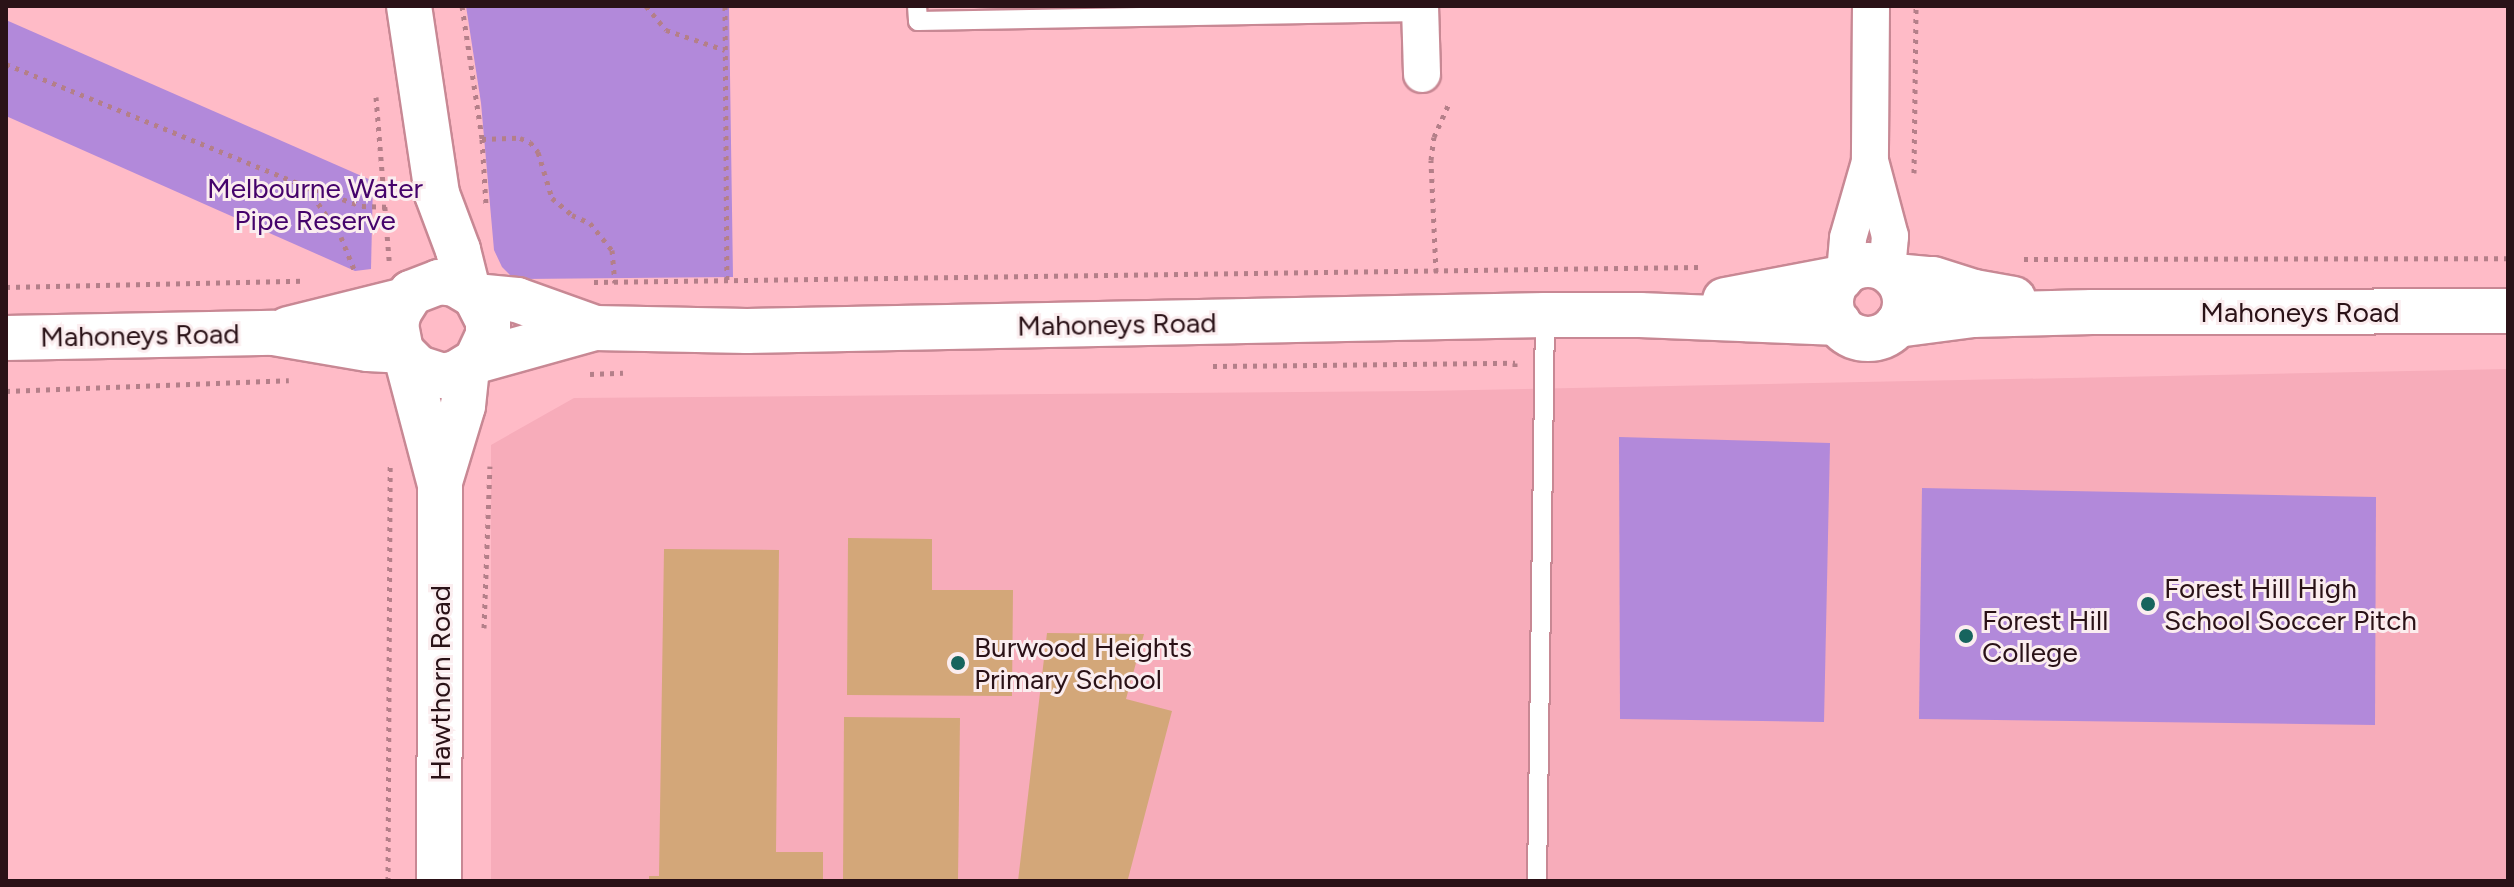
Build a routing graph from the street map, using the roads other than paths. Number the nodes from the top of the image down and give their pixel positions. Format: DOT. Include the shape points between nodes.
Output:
graph roads {
  1 [pos="409,6"];
  2 [pos="917,6"];
  3 [pos="1871,6"];
  4 [pos="1420,9"];
  5 [pos="1437,83"];
  6 [pos="437,194"];
  7 [pos="1867,274"];
  8 [pos="400,288"];
  9 [pos="472,293"];
  10 [pos="2508,311"];
  11 [pos="2092,312"];
  12 [pos="1545,315"];
  13 [pos="1640,315"];
  14 [pos="1839,323"];
  15 [pos="1897,325"];
  16 [pos="595,328"];
  17 [pos="274,333"];
  18 [pos="6,338"];
  19 [pos="404,356"];
  20 [pos="472,364"];
  21 [pos="440,485"];
  22 [pos="439,881"];
  23 [pos="1537,881"];
  1 -- 6 [label="main road"];
  2 -- 4 [label="lane" via="918,21"];
  3 -- 7 [label="street" via="1870,161 1848,238"];
  4 -- 5 [label="street"];
  6 -- 8 [label="main road"];
  6 -- 9 [label="main road"];
  7 -- 11 [label="main road, Mahoneys Road" via="1933,279 1974,292"];
  7 -- 13 [label="main road, Mahoneys Road"];
  7 -- 14 [label="main road" via="1833,291"];
  7 -- 15 [label="main road" via="1904,294"];
  8 -- 9 [label="main road" via="439,282"];
  8 -- 17 [label="main road, Mahoneys Road"];
  8 -- 19 [label="main road" via="396,325"];
  9 -- 16 [label="main road, Mahoneys Road" via="517,300"];
  9 -- 20 [label="main road" via="488,321 488,335"];
  10 -- 11 [label="main road, Mahoneys Road"];
  11 -- 15 [label="main road, Mahoneys Road" via="1973,315"];
  12 -- 13 [label="main road, Mahoneys Road"];
  12 -- 16 [label="main road, Mahoneys Road" via="747,331"];
  12 -- 23 [label="lane"];
  13 -- 14 [label="main road, Mahoneys Road"];
  14 -- 15 [label="main road" via="1856,337 1868,338"];
  16 -- 20 [label="main road, Mahoneys Road"];
  17 -- 18 [label="main road, Mahoneys Road"];
  17 -- 19 [label="main road, Mahoneys Road"];
  19 -- 20 [label="main road" via="430,374 443,376"];
  19 -- 21 [label="main road, Hawthorn Road"];
  20 -- 21 [label="main road, Hawthorn Road"];
  21 -- 22 [label="main road, Hawthorn Road"];
}
